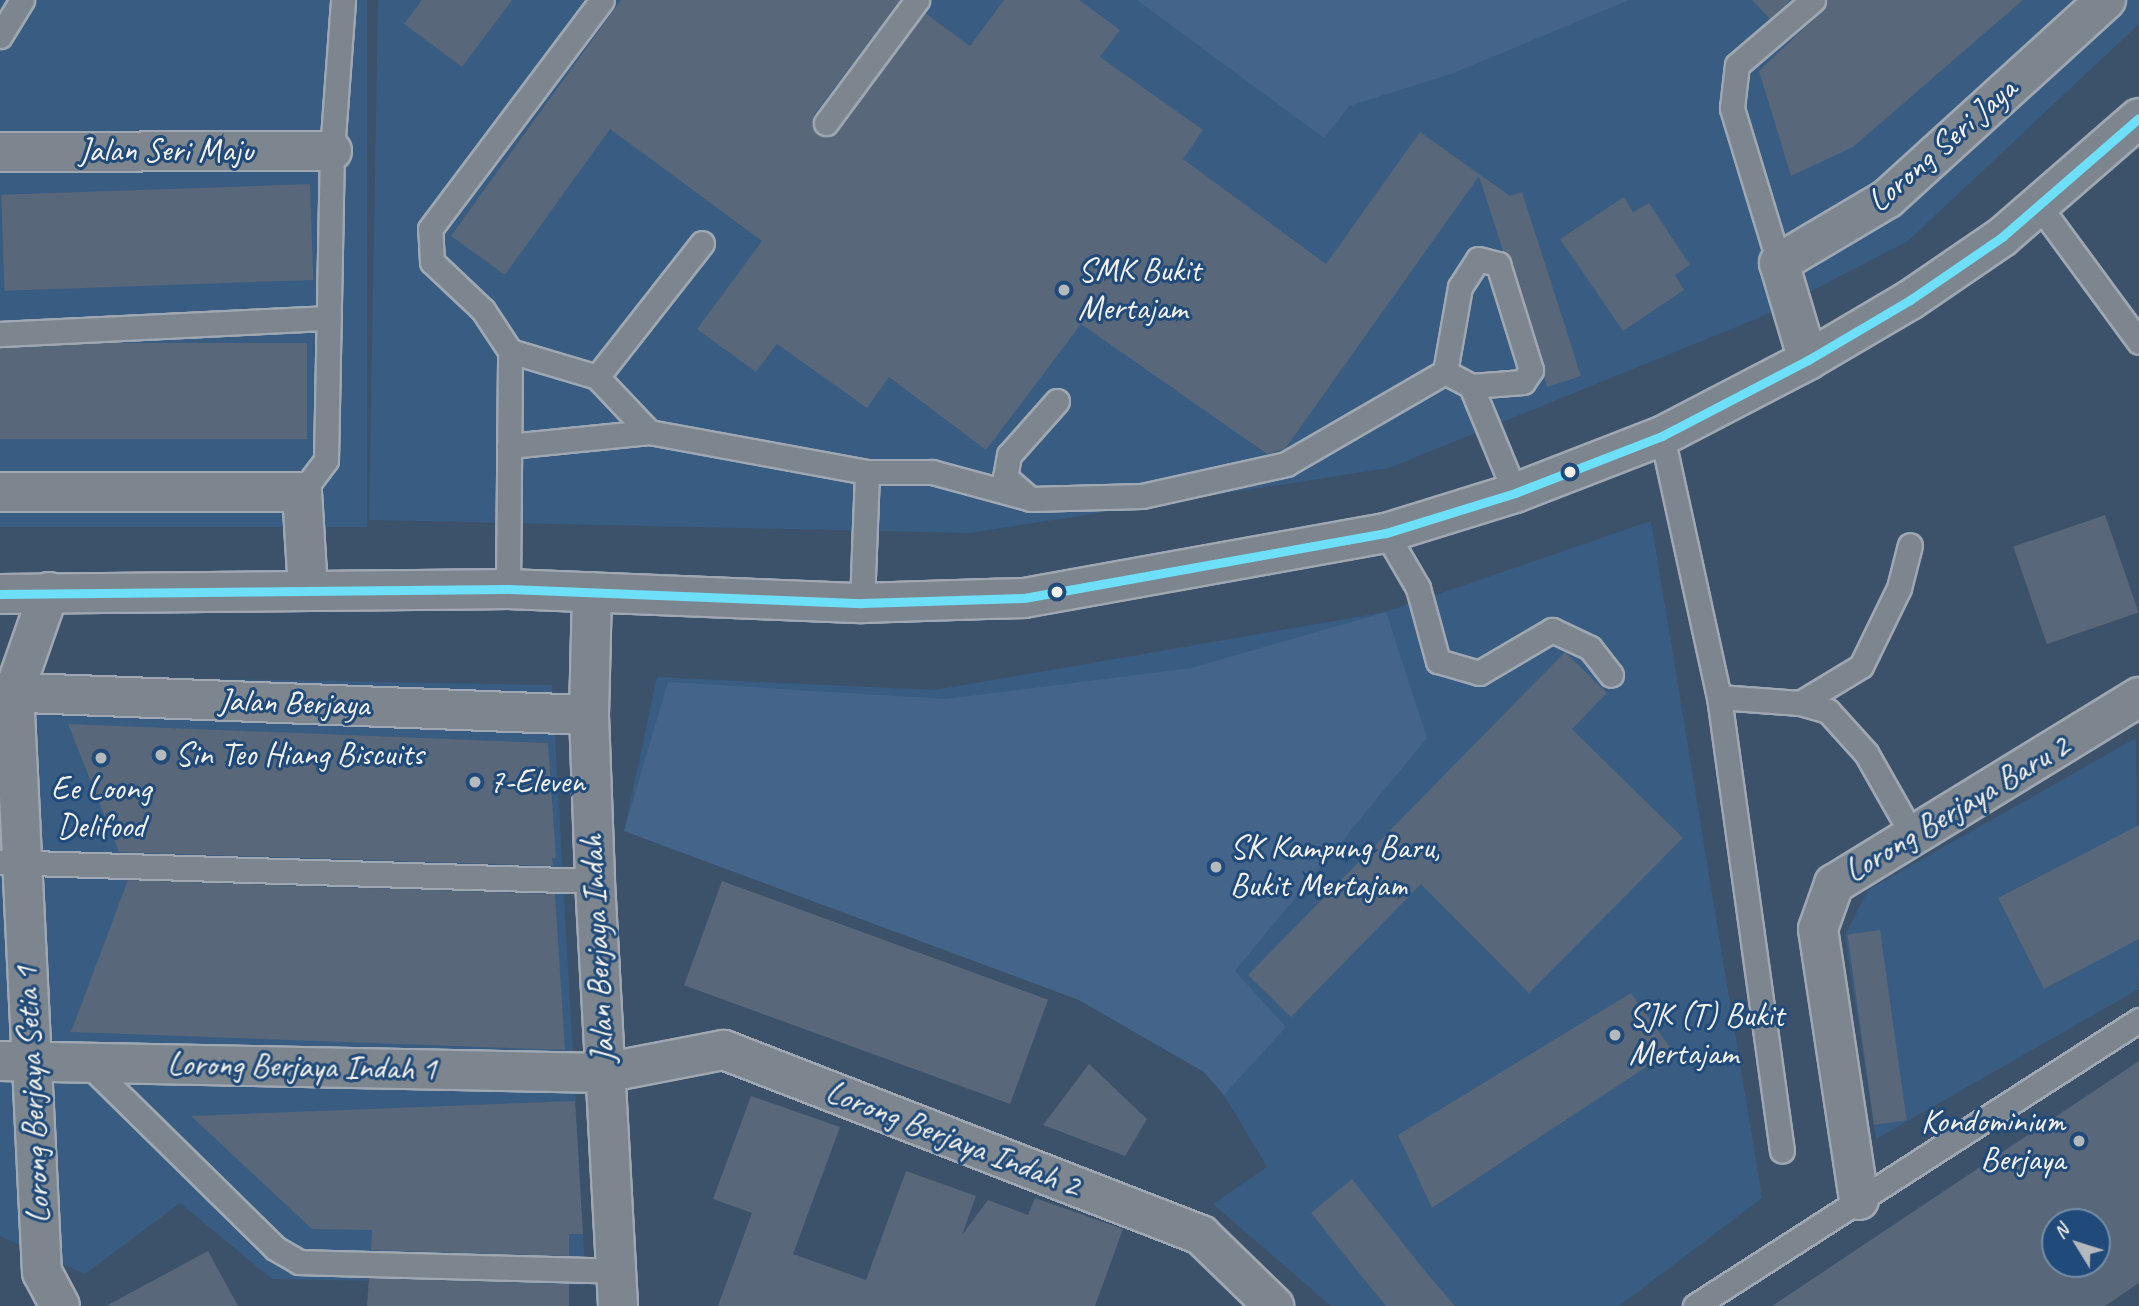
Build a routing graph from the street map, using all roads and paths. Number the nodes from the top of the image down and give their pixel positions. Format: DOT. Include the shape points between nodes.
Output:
graph roads {
  1 [pos="22,0"];
  2 [pos="344,0"];
  3 [pos="602,0"];
  4 [pos="917,0"];
  5 [pos="1813,0"];
  6 [pos="2106,0"];
  7 [pos="0,36"];
  8 [pos="2139,118"];
  9 [pos="826,123"];
  10 [pos="332,151"];
  11 [pos="0,152"];
  12 [pos="2040,207"];
  13 [pos="702,243"];
  14 [pos="1779,263"];
  15 [pos="329,318"];
  16 [pos="0,334"];
  17 [pos="2139,342"];
  18 [pos="510,351"];
  19 [pos="1808,360"];
  20 [pos="1445,372"];
  21 [pos="597,377"];
  22 [pos="1471,386"];
  23 [pos="1057,401"];
  24 [pos="649,432"];
  25 [pos="1662,436"];
  26 [pos="509,446"];
  27 [pos="867,472"];
  28 [pos="0,492"];
  29 [pos="302,492"];
  30 [pos="1515,493"];
  31 [pos="1030,499"];
  32 [pos="1386,533"];
  33 [pos="1910,545"];
  34 [pos="308,589"];
  35 [pos="508,589"];
  36 [pos="49,592"];
  37 [pos="592,592"];
  38 [pos="0,594"];
  39 [pos="862,603"];
  40 [pos="1611,675"];
  41 [pos="7,692"];
  42 [pos="2139,697"];
  43 [pos="1719,698"];
  44 [pos="1800,703"];
  45 [pos="589,715"];
  46 [pos="1913,836"];
  47 [pos="11,862"];
  48 [pos="594,881"];
  49 [pos="2139,1020"];
  50 [pos="16,1061"];
  51 [pos="86,1062"];
  52 [pos="604,1073"];
  53 [pos="1782,1151"];
  54 [pos="1859,1200"];
  55 [pos="616,1289"];
  56 [pos="60,1306"];
  57 [pos="1274,1306"];
  58 [pos="1695,1306"];
  1 -- 7 [label="lane"];
  2 -- 10 [label="lane"];
  3 -- 18 [label="lane" via="430,229 432,262 483,310"];
  4 -- 9 [label="lane"];
  5 -- 14 [label="lane" via="1737,65 1732,108"];
  6 -- 14 [label="street, Lorong Seri Jaya" via="1887,199"];
  8 -- 12 [label="street"];
  10 -- 11 [label="street, Jalan Seri Maju"];
  10 -- 15 [label="lane"];
  12 -- 17 [label="lane"];
  12 -- 19 [label="street" via="1910,300"];
  13 -- 21 [label="lane"];
  14 -- 19 [label="street"];
  15 -- 16 [label="lane"];
  15 -- 29 [label="lane" via="326,460"];
  18 -- 21 [label="lane"];
  18 -- 26 [label="lane"];
  19 -- 25 [label="street"];
  20 -- 22 [label="lane"];
  20 -- 22 [label="lane" via="1460,286 1478,259 1498,264 1531,370 1523,383"];
  20 -- 31 [label="lane" via="1286,464 1142,496"];
  21 -- 24 [label="lane"];
  22 -- 30 [label="lane"];
  23 -- 31 [label="lane" via="1009,455 1005,477"];
  24 -- 26 [label="lane"];
  24 -- 27 [label="lane"];
  25 -- 30 [label="street"];
  25 -- 43 [label="lane"];
  26 -- 35 [label="lane"];
  27 -- 31 [label="lane" via="932,472"];
  27 -- 39 [label="lane"];
  28 -- 29 [label="street"];
  29 -- 34 [label="street"];
  30 -- 32 [label="street"];
  32 -- 39 [label="street" via="1024,598"];
  32 -- 40 [label="lane" via="1418,588 1438,661 1479,673 1552,629 1590,648"];
  33 -- 44 [label="lane" via="1899,588 1861,666"];
  34 -- 35 [label="street"];
  34 -- 36 [label="street"];
  35 -- 37 [label="street"];
  36 -- 38 [label="street"];
  36 -- 41 [label="street, Lorong Berjaya Setia 1"];
  37 -- 39 [label="street"];
  37 -- 45 [label="street, Jalan Berjaya Indah"];
  41 -- 45 [label="street, Jalan Berjaya"];
  41 -- 47 [label="street, Lorong Berjaya Setia 1"];
  42 -- 46 [label="street, Lorong Berjaya Baru 2"];
  43 -- 44 [label="lane"];
  43 -- 53 [label="lane"];
  44 -- 46 [label="lane" via="1828,712 1866,753"];
  45 -- 48 [label="street, Jalan Berjaya Indah"];
  46 -- 54 [label="street, Lorong Berjaya Baru 2" via="1833,884 1818,929"];
  47 -- 48 [label="lane"];
  47 -- 50 [label="street, Lorong Berjaya Setia 1"];
  48 -- 52 [label="street, Jalan Berjaya Indah"];
  49 -- 54 [label="lane"];
  50 -- 51 [label="street, Lorong Berjaya Indah 1"];
  50 -- 56 [label="street, Lorong Berjaya Setia 1" via="43,1272"];
  51 -- 52 [label="street, Lorong Berjaya Indah 1"];
  51 -- 55 [label="lane" via="275,1248 299,1262"];
  52 -- 55 [label="street, Jalan Berjaya Indah"];
  52 -- 57 [label="street, Lorong Berjaya Indah 2" via="724,1050 1201,1235"];
  54 -- 58 [label="lane"];
}
